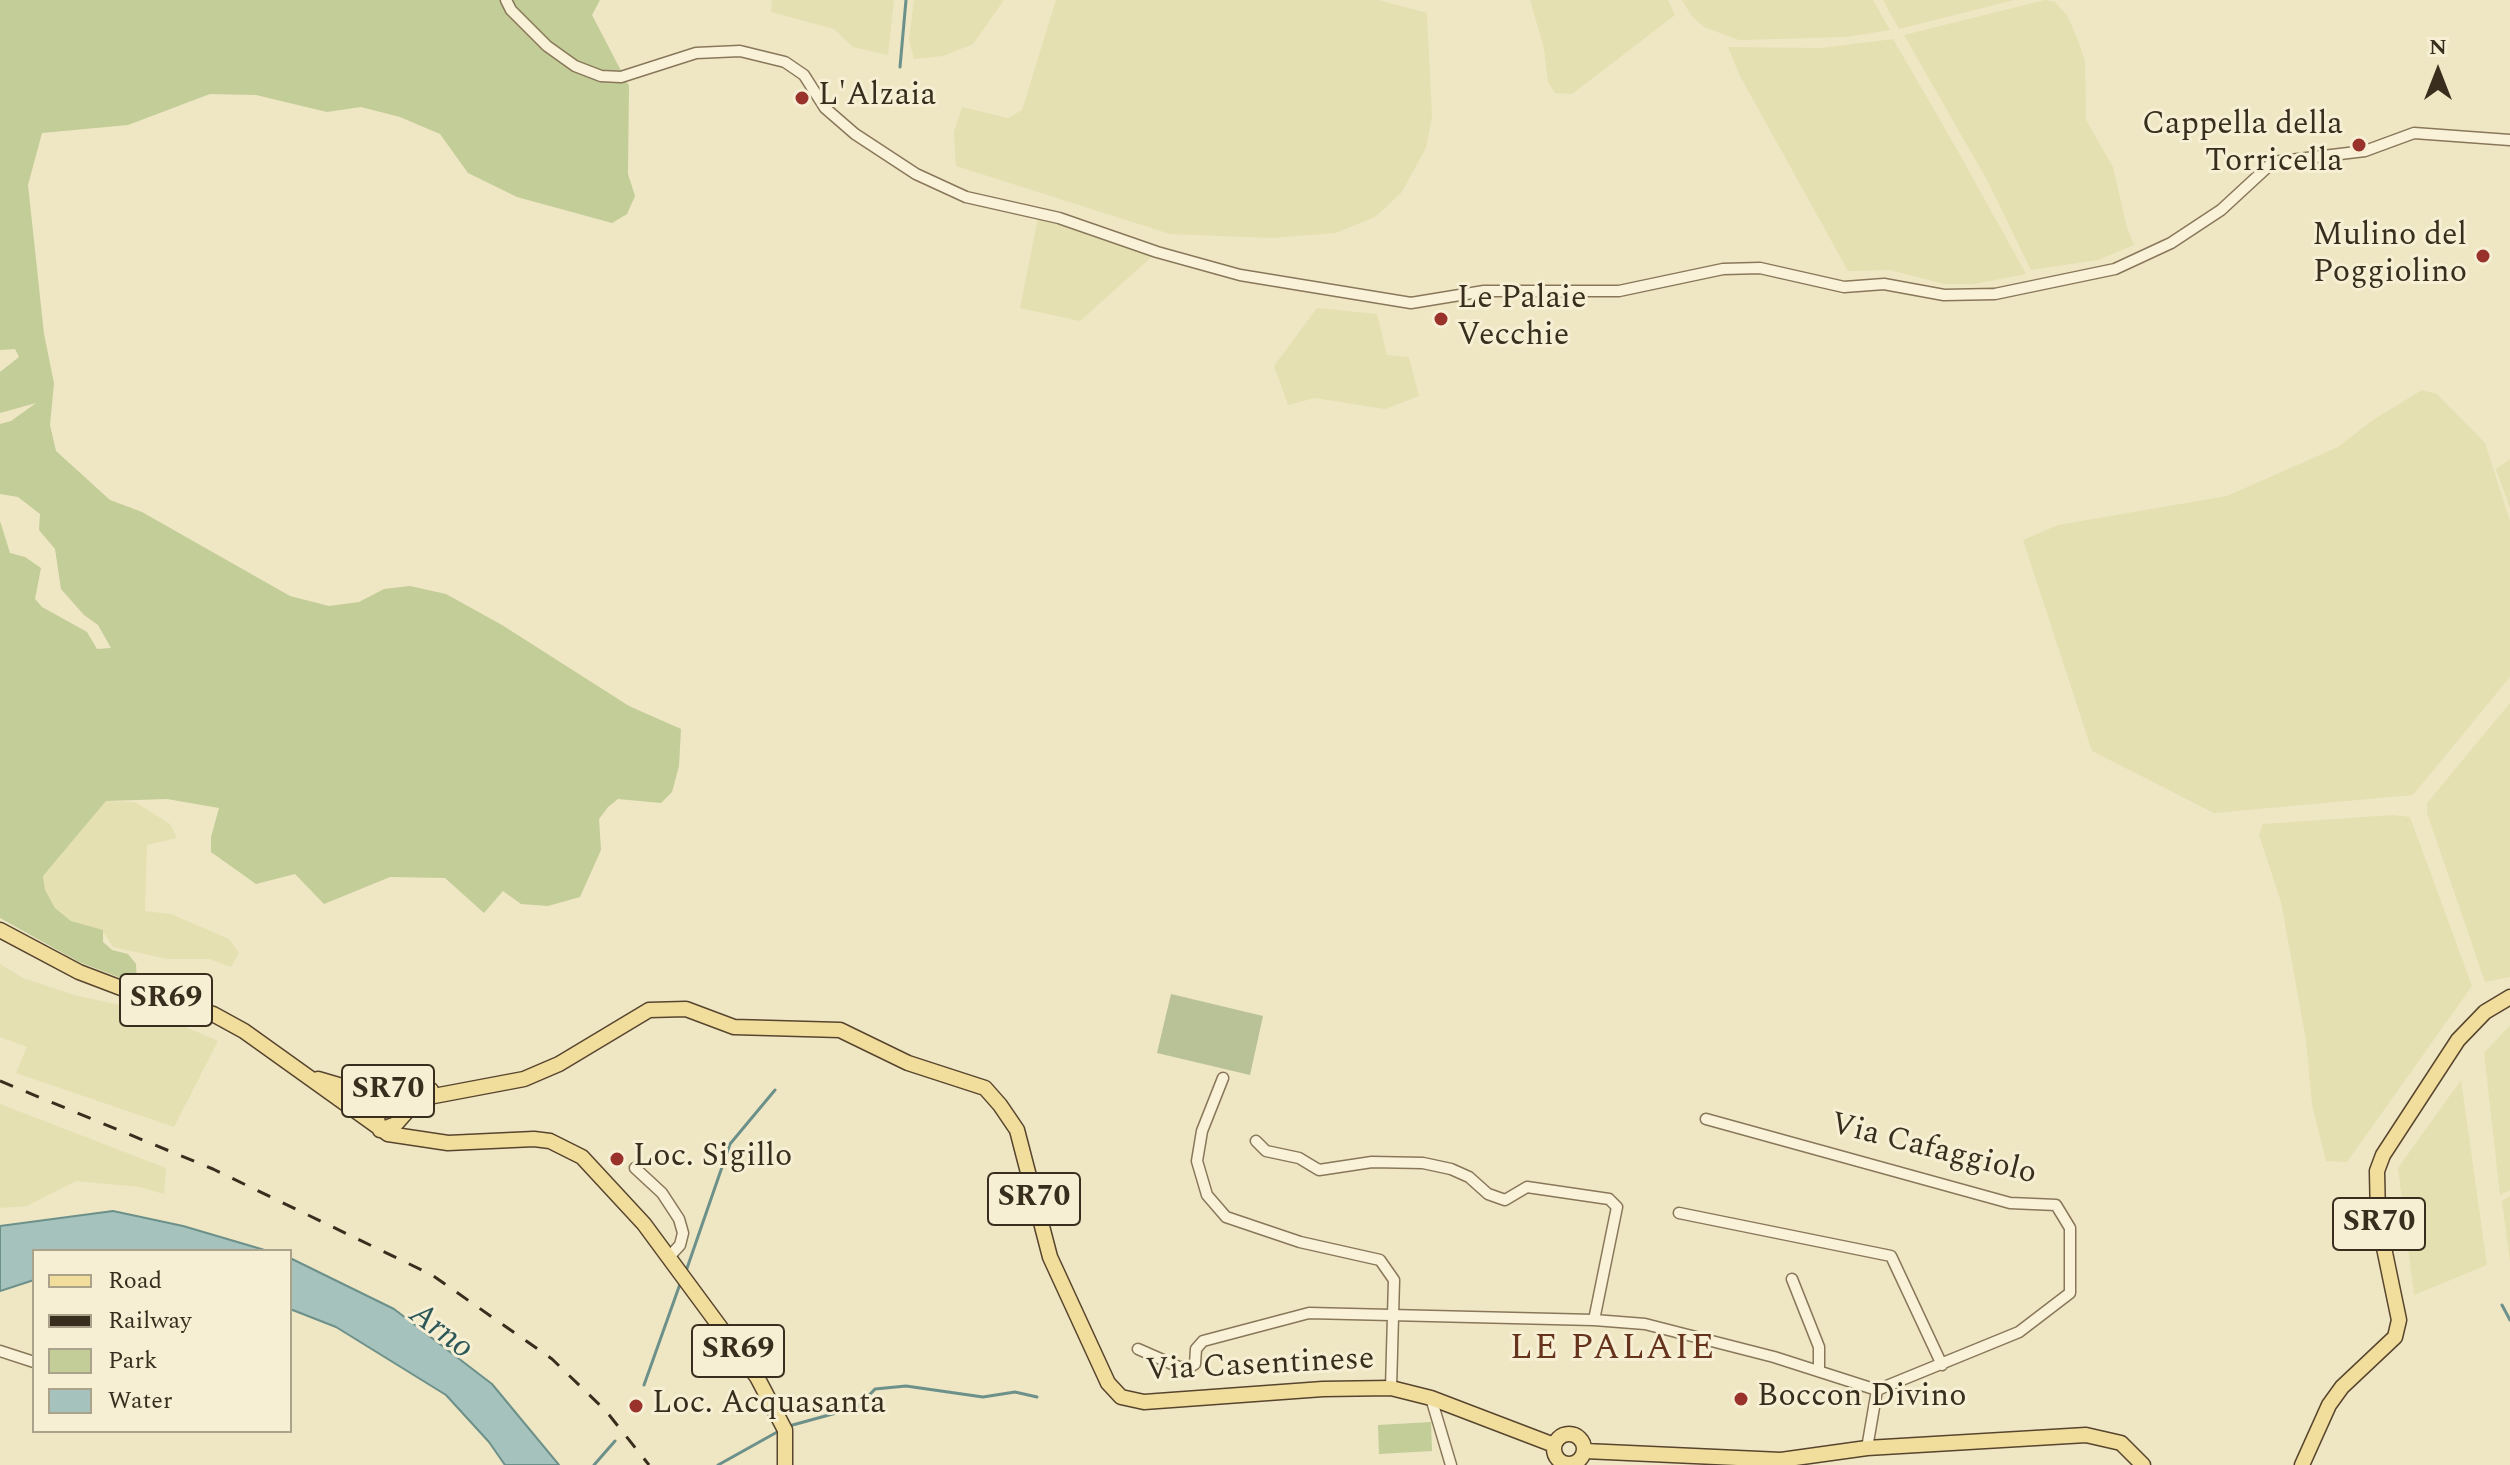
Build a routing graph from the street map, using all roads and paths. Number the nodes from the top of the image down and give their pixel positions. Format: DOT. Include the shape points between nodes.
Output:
graph roads {
  1 [pos="506,0"];
  2 [pos="2510,140"];
  3 [pos="0,931"];
  4 [pos="2510,997"];
  5 [pos="299,1072"];
  6 [pos="1223,1078"];
  7 [pos="480,1087"];
  8 [pos="432,1090"];
  9 [pos="409,1109"];
  10 [pos="1706,1119"];
  11 [pos="380,1130"];
  12 [pos="1256,1141"];
  13 [pos="429,1142"];
  14 [pos="635,1168"];
  15 [pos="1679,1213"];
  16 [pos="669,1257"];
  17 [pos="1792,1279"];
  18 [pos="1393,1317"];
  19 [pos="1594,1320"];
  20 [pos="1138,1349"];
  21 [pos="0,1351"];
  22 [pos="32,1361"];
  23 [pos="1942,1365"];
  24 [pos="1819,1371"];
  25 [pos="1391,1388"];
  26 [pos="1877,1390"];
  27 [pos="1431,1398"];
  28 [pos="1554,1445"];
  29 [pos="1867,1448"];
  30 [pos="1585,1451"];
  31 [pos="1781,1463"];
  32 [pos="785,1465"];
  33 [pos="1451,1465"];
  34 [pos="1567,1465"];
  35 [pos="2143,1465"];
  36 [pos="2302,1465"];
  1 -- 2 [label="street" via="547,46 601,76 621,77 696,53 740,51 785,62 804,75 825,108 855,134 916,174 966,197 1059,218 1240,275 1411,303 1484,291 1619,291 1723,269 1760,268 1844,287 1884,284 1944,295 1995,294 2115,269 2171,243 2221,210 2273,162 2365,151 2414,133"];
  3 -- 5 [label="main road, SR69" via="79,972 213,1014"];
  4 -- 36 [label="main road, SR70" via="2485,1012 2458,1040 2383,1155 2377,1171 2378,1219 2399,1320 2395,1337 2342,1387"];
  5 -- 8 [label="main road, Via Casentinese / SR70" via="359,1091"];
  5 -- 11 [label="main road, SR69"];
  6 -- 18 [label="street" via="1202,1131 1197,1161 1207,1195 1226,1217 1300,1242 1380,1260 1394,1280"];
  7 -- 8 [label="main road, Via Casentinese / SR70"];
  7 -- 9 [label="main road, Via Casentinese / SR70" via="418,1099"];
  7 -- 25 [label="main road, Via Casentinese / SR70" via="524,1079 559,1064 649,1010 686,1009 734,1027 840,1030 908,1063 985,1088 1000,1105 1017,1130 1050,1257 1108,1383 1121,1397 1144,1402"];
  8 -- 11 [label="main road, Via Casentinese / SR70" via="385,1101 377,1112"];
  9 -- 11 [label="main road, Via Casentinese / SR70" via="396,1124"];
  9 -- 13 [label="main road, SR70" via="410,1132"];
  10 -- 23 [label="street, Via Cafaggiolo" via="2010,1203 2056,1205 2070,1228 2070,1293 2019,1332"];
  11 -- 13 [label="main road, SR69"];
  12 -- 19 [label="street" via="1266,1151 1299,1158 1319,1170 1372,1162 1423,1163 1469,1177 1488,1194 1505,1200 1527,1187 1609,1199 1617,1207"];
  13 -- 16 [label="main road, SR69" via="534,1139 567,1148 600,1174"];
  14 -- 16 [label="street" via="662,1193 679,1219 680,1245"];
  15 -- 23 [label="street" via="1891,1256"];
  16 -- 32 [label="main road, SR69" via="757,1377 784,1427"];
  17 -- 24 [label="street" via="1819,1347"];
  18 -- 19 [label="street"];
  18 -- 20 [label="street" via="1309,1313 1203,1341 1190,1367"];
  18 -- 25 [label="street"];
  19 -- 24 [label="street" via="1645,1324"];
  21 -- 22 [label="street"];
  23 -- 26 [label="street, Via Cafaggiolo"];
  24 -- 26 [label="street"];
  25 -- 27 [label="main road, Via Casentinese / SR70"];
  26 -- 29 [label="street"];
  27 -- 28 [label="main road, Via Casentinese / SR70"];
  27 -- 33 [label="street"];
  28 -- 30 [label="main road, Via Casentinese / SR70" via="1572,1434"];
  28 -- 34 [label="main road" via="1555,1455"];
  29 -- 31 [label="main road, Via Casentinese / SR70"];
  29 -- 35 [label="main road, Via Casentinese / SR70" via="2086,1435 2121,1443"];
  30 -- 31 [label="main road, Via Casentinese / SR70"];
  30 -- 34 [label="main road" via="1577,1463"];
}
